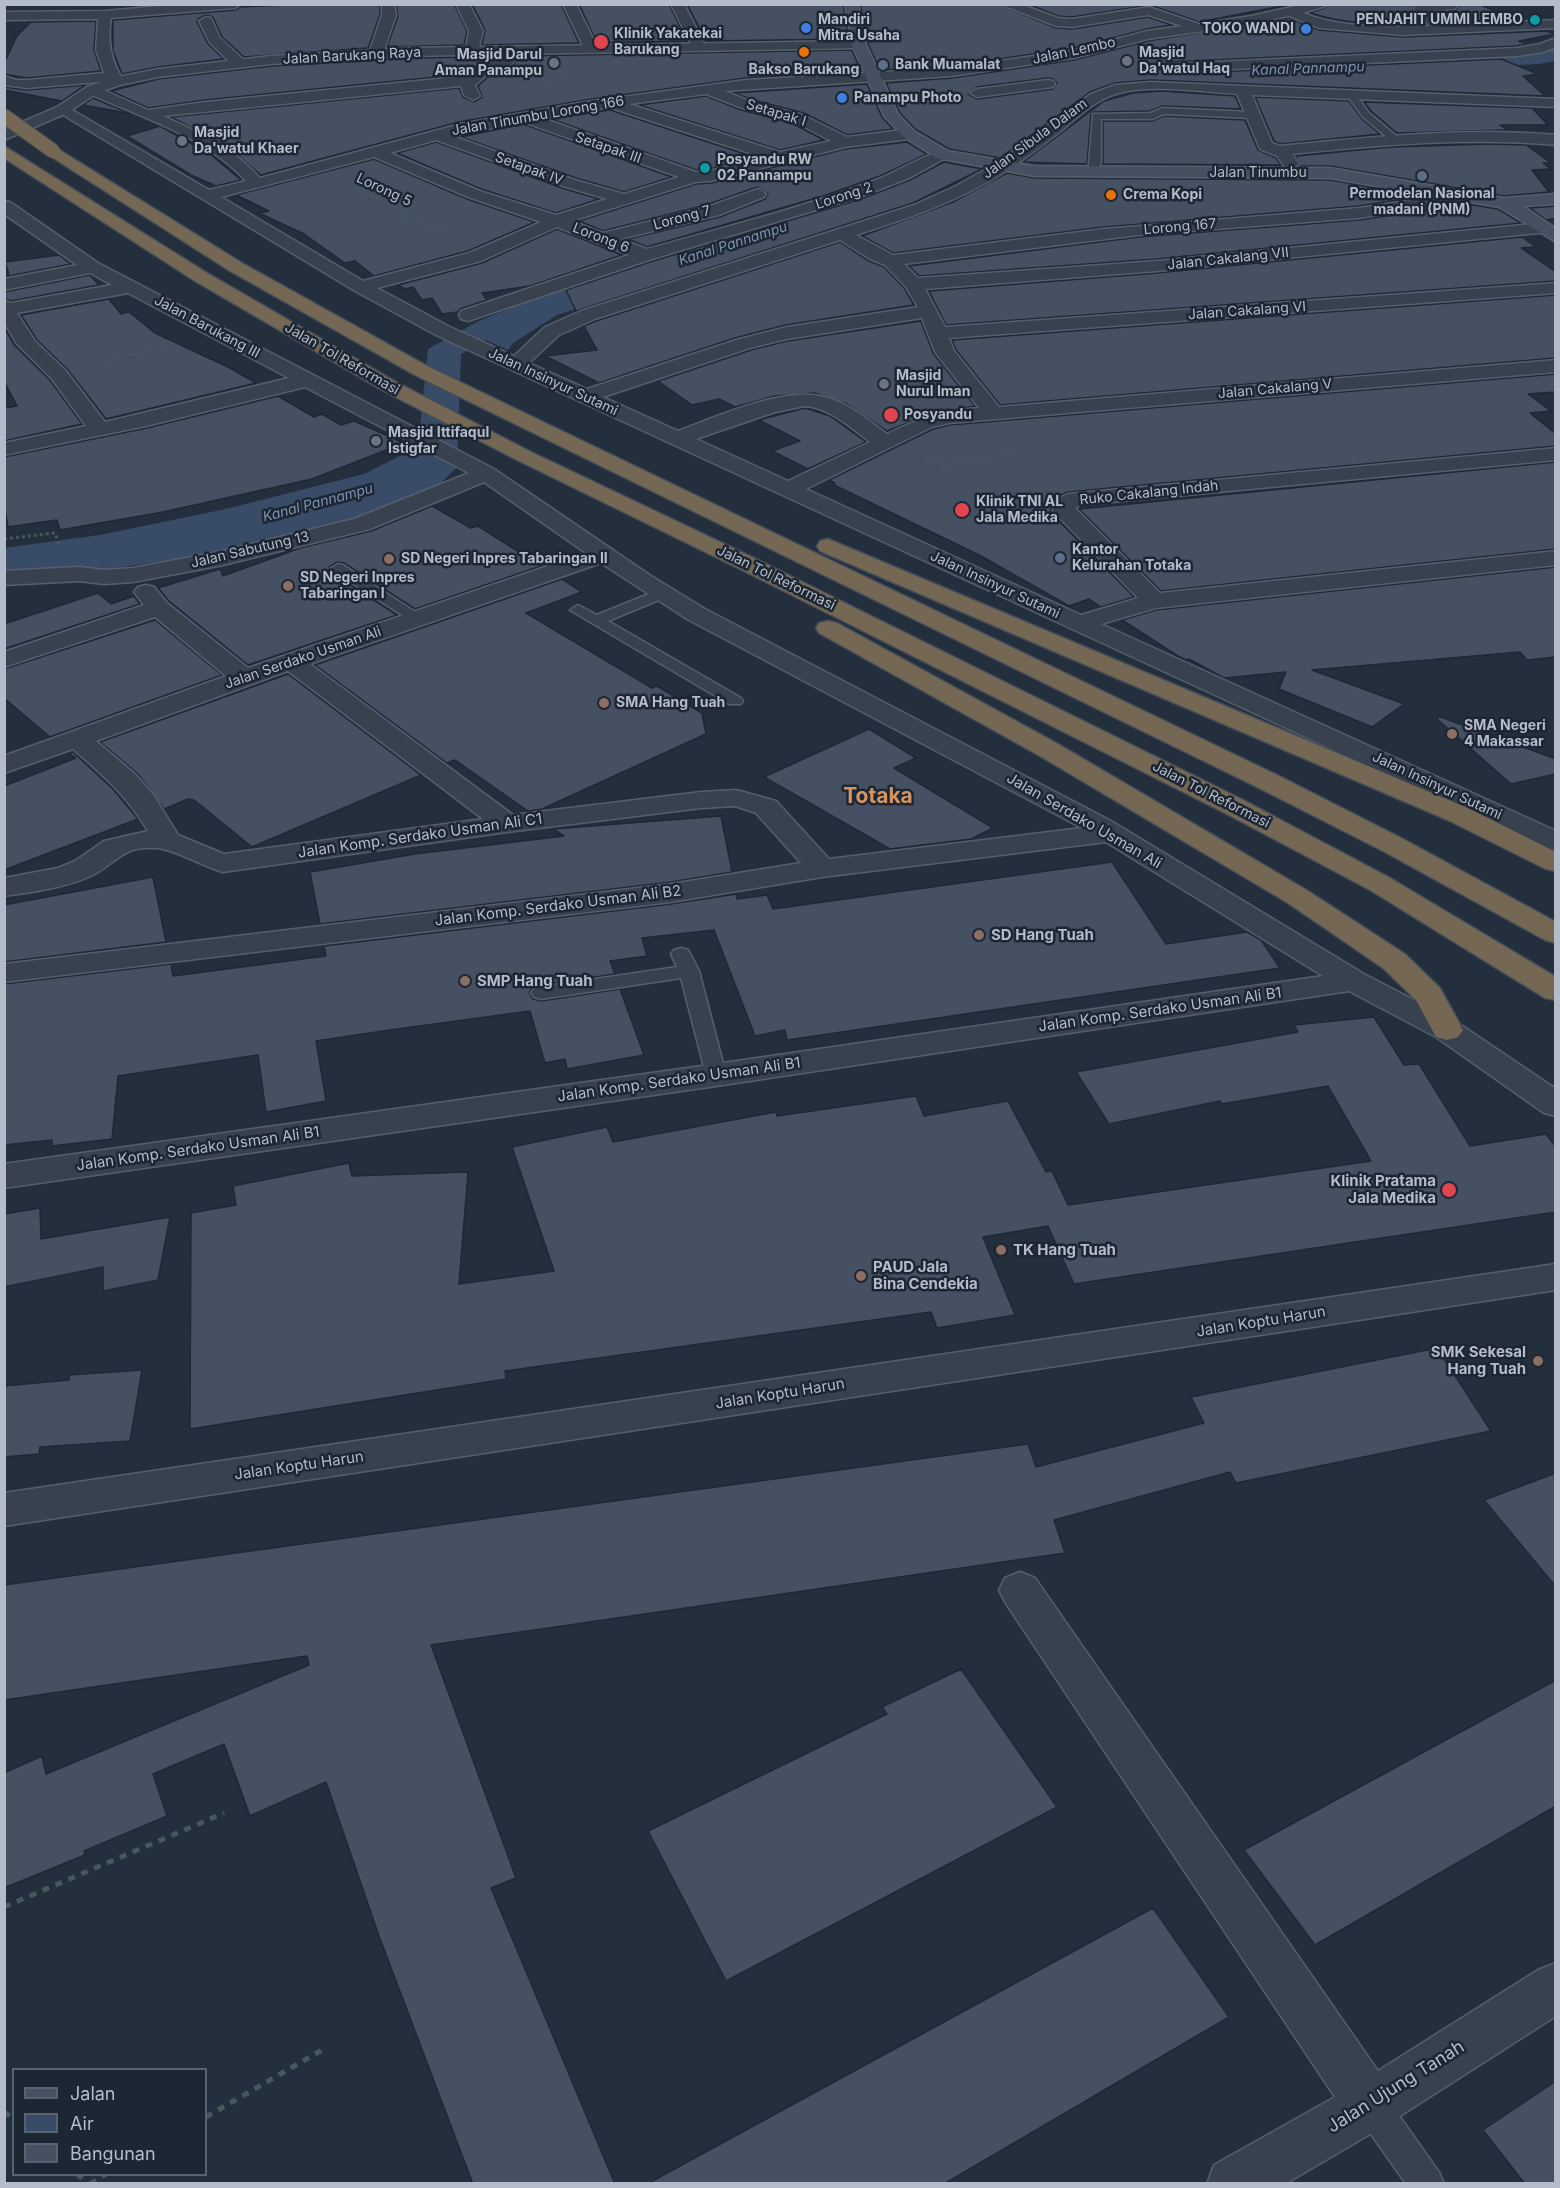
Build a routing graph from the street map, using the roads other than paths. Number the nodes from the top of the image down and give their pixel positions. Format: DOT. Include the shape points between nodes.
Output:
graph roads {
  1 [pos="145,4"];
  2 [pos="235,4"];
  3 [pos="388,4"];
  4 [pos="462,4"];
  5 [pos="569,4"];
  6 [pos="677,4"];
  7 [pos="851,4"];
  8 [pos="1006,4"];
  9 [pos="1132,4"];
  10 [pos="1323,5"];
  11 [pos="173,8"];
  12 [pos="1149,10"];
  13 [pos="1290,12"];
  14 [pos="1472,13"];
  15 [pos="105,15"];
  16 [pos="4,16"];
  17 [pos="206,21"];
  18 [pos="1556,24"];
  19 [pos="1199,27"];
  20 [pos="1447,30"];
  21 [pos="1556,42"];
  22 [pos="859,45"];
  23 [pos="699,47"];
  24 [pos="591,49"];
  25 [pos="511,51"];
  26 [pos="376,52"];
  27 [pos="472,52"];
  28 [pos="240,64"];
  29 [pos="985,68"];
  30 [pos="1159,68"];
  31 [pos="875,77"];
  32 [pos="116,78"];
  33 [pos="4,80"];
  34 [pos="474,80"];
  35 [pos="1048,84"];
  36 [pos="1018,88"];
  37 [pos="92,90"];
  38 [pos="705,90"];
  39 [pos="977,93"];
  40 [pos="1244,94"];
  41 [pos="1352,95"];
  42 [pos="608,102"];
  43 [pos="1533,102"];
  44 [pos="1556,103"];
  45 [pos="62,110"];
  46 [pos="491,113"];
  47 [pos="149,114"];
  48 [pos="1251,115"];
  49 [pos="4,116"];
  50 [pos="522,117"];
  51 [pos="1551,123"];
  52 [pos="909,134"];
  53 [pos="436,135"];
  54 [pos="4,136"];
  55 [pos="1556,140"];
  56 [pos="1397,141"];
  57 [pos="844,142"];
  58 [pos="1279,151"];
  59 [pos="375,152"];
  60 [pos="10,154"];
  61 [pos="943,155"];
  62 [pos="779,157"];
  63 [pos="994,165"];
  64 [pos="1294,172"];
  65 [pos="1092,173"];
  66 [pos="703,177"];
  67 [pos="257,184"];
  68 [pos="208,195"];
  69 [pos="1468,197"];
  70 [pos="768,198"];
  71 [pos="624,199"];
  72 [pos="1556,199"];
  73 [pos="1504,203"];
  74 [pos="4,206"];
  75 [pos="799,211"];
  76 [pos="556,221"];
  77 [pos="1549,232"];
  78 [pos="842,234"];
  79 [pos="604,238"];
  80 [pos="646,255"];
  81 [pos="891,261"];
  82 [pos="92,267"];
  83 [pos="913,284"];
  84 [pos="4,285"];
  85 [pos="130,287"];
  86 [pos="361,287"];
  87 [pos="1556,288"];
  88 [pos="5,308"];
  89 [pos="929,311"];
  90 [pos="468,315"];
  91 [pos="938,333"];
  92 [pos="27,344"];
  93 [pos="4,349"];
  94 [pos="512,363"];
  95 [pos="1556,366"];
  96 [pos="307,380"];
  97 [pos="584,397"];
  98 [pos="994,414"];
  99 [pos="100,430"];
  100 [pos="677,439"];
  101 [pos="885,442"];
  102 [pos="570,444"];
  103 [pos="4,448"];
  104 [pos="515,451"];
  105 [pos="1556,454"];
  106 [pos="479,470"];
  107 [pos="787,490"];
  108 [pos="603,555"];
  109 [pos="1556,558"];
  110 [pos="338,568"];
  111 [pos="133,575"];
  112 [pos="4,578"];
  113 [pos="661,594"];
  114 [pos="1154,601"];
  115 [pos="159,608"];
  116 [pos="578,610"];
  117 [pos="418,618"];
  118 [pos="597,620"];
  119 [pos="1078,623"];
  120 [pos="4,660"];
  121 [pos="293,663"];
  122 [pos="244,678"];
  123 [pos="735,701"];
  124 [pos="78,739"];
  125 [pos="8,759"];
  126 [pos="507,824"];
  127 [pos="1110,833"];
  128 [pos="167,840"];
  129 [pos="1556,842"];
  130 [pos="1556,863"];
  131 [pos="822,868"];
  132 [pos="4,887"];
  133 [pos="1556,934"];
  134 [pos="4,973"];
  135 [pos="1353,981"];
  136 [pos="1556,991"];
  137 [pos="541,993"];
  138 [pos="1447,1030"];
  139 [pos="716,1076"];
  140 [pos="1556,1105"];
  141 [pos="4,1176"];
  142 [pos="1556,1277"];
  143 [pos="4,1510"];
  144 [pos="1020,1590"];
  145 [pos="1556,1986"];
  146 [pos="1371,2105"];
  147 [pos="1233,2184"];
  148 [pos="1427,2184"];
  1 -- 11 [label="street"];
  2 -- 11 [label="street"];
  3 -- 26 [label="street" via="389,15"];
  4 -- 27 [label="street" via="476,31"];
  5 -- 24 [label="street"];
  6 -- 23 [label="street"];
  7 -- 22 [label="main road"];
  8 -- 12 [label="street, Jalan Lembo" via="1044,19 1064,22"];
  9 -- 12 [label="street, Jalan Lembo"];
  10 -- 13 [label="street, Jalan Lembo"];
  11 -- 15 [label="street"];
  12 -- 19 [label="street, Jalan Lembo"];
  13 -- 19 [label="street, Jalan Lembo"];
  13 -- 20 [label="street, Jalan Lembo" via="1326,25"];
  14 -- 20 [label="street" via="1420,8"];
  15 -- 16 [label="street"];
  15 -- 32 [label="street" via="102,48"];
  17 -- 28 [label="street" via="209,35"];
  18 -- 20 [label="street, Jalan Lembo"];
  19 -- 29 [label="street, Jalan Lembo"];
  21 -- 30 [label="street" via="1517,52"];
  22 -- 23 [label="street, Jalan Barukang Raya"];
  22 -- 31 [label="main road"];
  23 -- 24 [label="street, Jalan Barukang Raya"];
  24 -- 25 [label="street, Jalan Barukang Raya"];
  25 -- 27 [label="street, Jalan Barukang Raya"];
  25 -- 34 [label="street" via="507,61 484,70"];
  26 -- 27 [label="street, Jalan Barukang Raya"];
  26 -- 28 [label="street, Jalan Barukang Raya"];
  28 -- 32 [label="street, Jalan Barukang Raya"];
  29 -- 31 [label="street, Jalan Lembo"];
  29 -- 36 [label="street"];
  31 -- 38 [label="street, Jalan Tinumbu Lorong 166" via="792,80"];
  31 -- 52 [label="main road" via="891,116"];
  32 -- 33 [label="street" via="27,84"];
  32 -- 37 [label="street, Jalan Barukang Raya"];
  34 -- 46 [label="street" via="468,84 469,92"];
  34 -- 47 [label="street"];
  35 -- 36 [label="street, Jalan Lembo"];
  36 -- 39 [label="street, Jalan Lembo"];
  37 -- 45 [label="street, Jalan Barukang Raya"];
  37 -- 47 [label="street"];
  38 -- 42 [label="street, Jalan Tinumbu Lorong 166"];
  38 -- 57 [label="street, Setapak I" via="798,118"];
  40 -- 41 [label="street, Jalan Sibula Dalam"];
  40 -- 48 [label="street"];
  40 -- 63 [label="street, Jalan Sibula Dalam" via="1139,86 1113,90 1088,100"];
  41 -- 43 [label="street, Jalan Sibula Dalam"];
  41 -- 56 [label="lane" via="1366,115"];
  42 -- 50 [label="street, Jalan Tinumbu Lorong 166"];
  42 -- 62 [label="street"];
  43 -- 44 [label="street, Jalan Sibula Dalam"];
  43 -- 51 [label="street"];
  45 -- 54 [label="street, Jalan Barukang Raya"];
  45 -- 68 [label="street"];
  46 -- 50 [label="street, Jalan Tinumbu Lorong 166"];
  46 -- 53 [label="street, Jalan Tinumbu Lorong 166"];
  47 -- 67 [label="street" via="224,152"];
  48 -- 58 [label="street" via="1265,146"];
  48 -- 65 [label="lane" via="1163,111 1152,116 1096,116 1096,162"];
  49 -- 102 [label="highway, Jalan Tol Reformasi, bridge" via="236,267 422,371"];
  50 -- 66 [label="street, Setapak III"];
  52 -- 57 [label="street"];
  52 -- 61 [label="main road"];
  53 -- 59 [label="street, Jalan Tinumbu Lorong 166"];
  53 -- 71 [label="street, Setapak IV"];
  55 -- 56 [label="street" via="1515,137"];
  56 -- 58 [label="street"];
  57 -- 62 [label="street"];
  58 -- 64 [label="street" via="1286,155"];
  59 -- 67 [label="street, Jalan Tinumbu Lorong 166"];
  59 -- 76 [label="street, Lorong 6" via="474,194"];
  60 -- 104 [label="highway, Jalan Tol Reformasi" via="201,277 389,386"];
  61 -- 63 [label="main road, Jalan Tinumbu"];
  61 -- 75 [label="street, Lorong 2" via="888,181"];
  62 -- 66 [label="street"];
  63 -- 65 [label="main road, Jalan Tinumbu"];
  63 -- 78 [label="street, Jalan Sibula Dalam" via="946,198"];
  64 -- 65 [label="main road, Jalan Tinumbu"];
  64 -- 69 [label="main road, Jalan Tinumbu" via="1346,175"];
  66 -- 70 [label="street, Setapak III"];
  66 -- 71 [label="street"];
  67 -- 68 [label="street, Jalan Tinumbu Lorong 166"];
  68 -- 86 [label="street"];
  69 -- 73 [label="main road, Jalan Tinumbu"];
  69 -- 81 [label="street, Lorong 167" via="1386,210 1172,227"];
  70 -- 75 [label="street, Setapak III"];
  70 -- 79 [label="street, Lorong 7"];
  71 -- 76 [label="street"];
  72 -- 73 [label="main road, Jalan Tinumbu"];
  73 -- 77 [label="main road"];
  74 -- 82 [label="street, Jalan Barukang III"];
  75 -- 80 [label="street, Lorong 2"];
  76 -- 79 [label="street, Lorong 6"];
  76 -- 86 [label="street" via="448,265"];
  77 -- 83 [label="street, Jalan Cakalang VII"];
  78 -- 81 [label="street"];
  78 -- 94 [label="street, Jalan Sibula Dalam" via="565,324"];
  79 -- 80 [label="street, Lorong 6"];
  80 -- 90 [label="street, Lorong 2"];
  81 -- 83 [label="street"];
  82 -- 84 [label="street"];
  82 -- 85 [label="street, Jalan Barukang III"];
  83 -- 89 [label="street"];
  85 -- 88 [label="street"];
  85 -- 96 [label="street, Jalan Barukang III"];
  86 -- 94 [label="street, Jalan Insinyur Sutami"];
  87 -- 91 [label="street, Jalan Cakalang VI"];
  88 -- 92 [label="street"];
  89 -- 91 [label="street"];
  89 -- 97 [label="street" via="787,333"];
  91 -- 98 [label="street" via="945,352"];
  92 -- 93 [label="street"];
  92 -- 99 [label="street" via="59,375"];
  94 -- 97 [label="street, Jalan Insinyur Sutami"];
  95 -- 98 [label="street, Jalan Cakalang V"];
  96 -- 99 [label="street"];
  96 -- 106 [label="street, Jalan Barukang III"];
  97 -- 100 [label="street, Jalan Insinyur Sutami"];
  98 -- 101 [label="street, Jalan Cakalang V" via="938,419"];
  99 -- 103 [label="street"];
  100 -- 101 [label="street" via="775,406 809,400 825,404"];
  100 -- 107 [label="street, Jalan Insinyur Sutami"];
  101 -- 107 [label="street, Jalan Cakalang V"];
  102 -- 130 [label="highway" via="739,508 1460,815"];
  102 -- 133 [label="highway, Jalan Tol Reformasi" via="1269,782"];
  104 -- 136 [label="highway, Jalan Tol Reformasi" via="1235,807 1380,884"];
  104 -- 138 [label="highway" via="620,514 1049,750 1298,897 1395,962 1429,995"];
  105 -- 114 [label="street, Ruko Cakalang Indah" via="1076,500 1063,505 1064,511"];
  106 -- 108 [label="street, Jalan Serdako Usman Ali"];
  106 -- 111 [label="street, Jalan Sabutung 13" via="362,524"];
  107 -- 119 [label="street, Jalan Insinyur Sutami"];
  108 -- 113 [label="street, Jalan Serdako Usman Ali"];
  108 -- 117 [label="street, Jalan Serdako Usman Ali"];
  109 -- 114 [label="street"];
  110 -- 117 [label="lane"];
  111 -- 112 [label="street, Jalan Sabutung 13" via="36,574"];
  111 -- 115 [label="street"];
  113 -- 118 [label="lane"];
  113 -- 127 [label="street, Jalan Serdako Usman Ali"];
  114 -- 119 [label="street"];
  115 -- 120 [label="street"];
  115 -- 122 [label="street"];
  116 -- 118 [label="lane"];
  117 -- 121 [label="street, Jalan Serdako Usman Ali"];
  118 -- 123 [label="lane"];
  119 -- 129 [label="street, Jalan Insinyur Sutami"];
  121 -- 122 [label="street, Jalan Serdako Usman Ali"];
  121 -- 126 [label="street"];
  122 -- 124 [label="street, Jalan Serdako Usman Ali"];
  124 -- 125 [label="street, Jalan Serdako Usman Ali"];
  124 -- 128 [label="street" via="126,781"];
  126 -- 128 [label="street, Jalan Komp. Serdako Usman Ali C1" via="223,863"];
  126 -- 131 [label="street, Jalan Komp. Serdako Usman Ali C1" via="701,800 749,800 766,807"];
  127 -- 131 [label="street, Jalan Komp. Serdako Usman Ali B2"];
  127 -- 135 [label="street, Jalan Serdako Usman Ali"];
  128 -- 132 [label="street, Jalan Komp. Serdako Usman Ali C1" via="142,840 111,849 81,870 58,878"];
  131 -- 134 [label="street, Jalan Komp. Serdako Usman Ali B2" via="671,893"];
  135 -- 138 [label="street, Jalan Serdako Usman Ali"];
  135 -- 139 [label="street, Jalan Komp. Serdako Usman Ali B1"];
  137 -- 139 [label="lane" via="685,962"];
  138 -- 140 [label="street, Jalan Serdako Usman Ali"];
  139 -- 141 [label="street, Jalan Komp. Serdako Usman Ali B1"];
  142 -- 143 [label="street, Jalan Koptu Harun"];
  144 -- 146 [label="street"];
  145 -- 146 [label="street, Jalan Ujung Tanah"];
  146 -- 147 [label="street, Jalan Ujung Tanah"];
  146 -- 148 [label="lane"];
}
